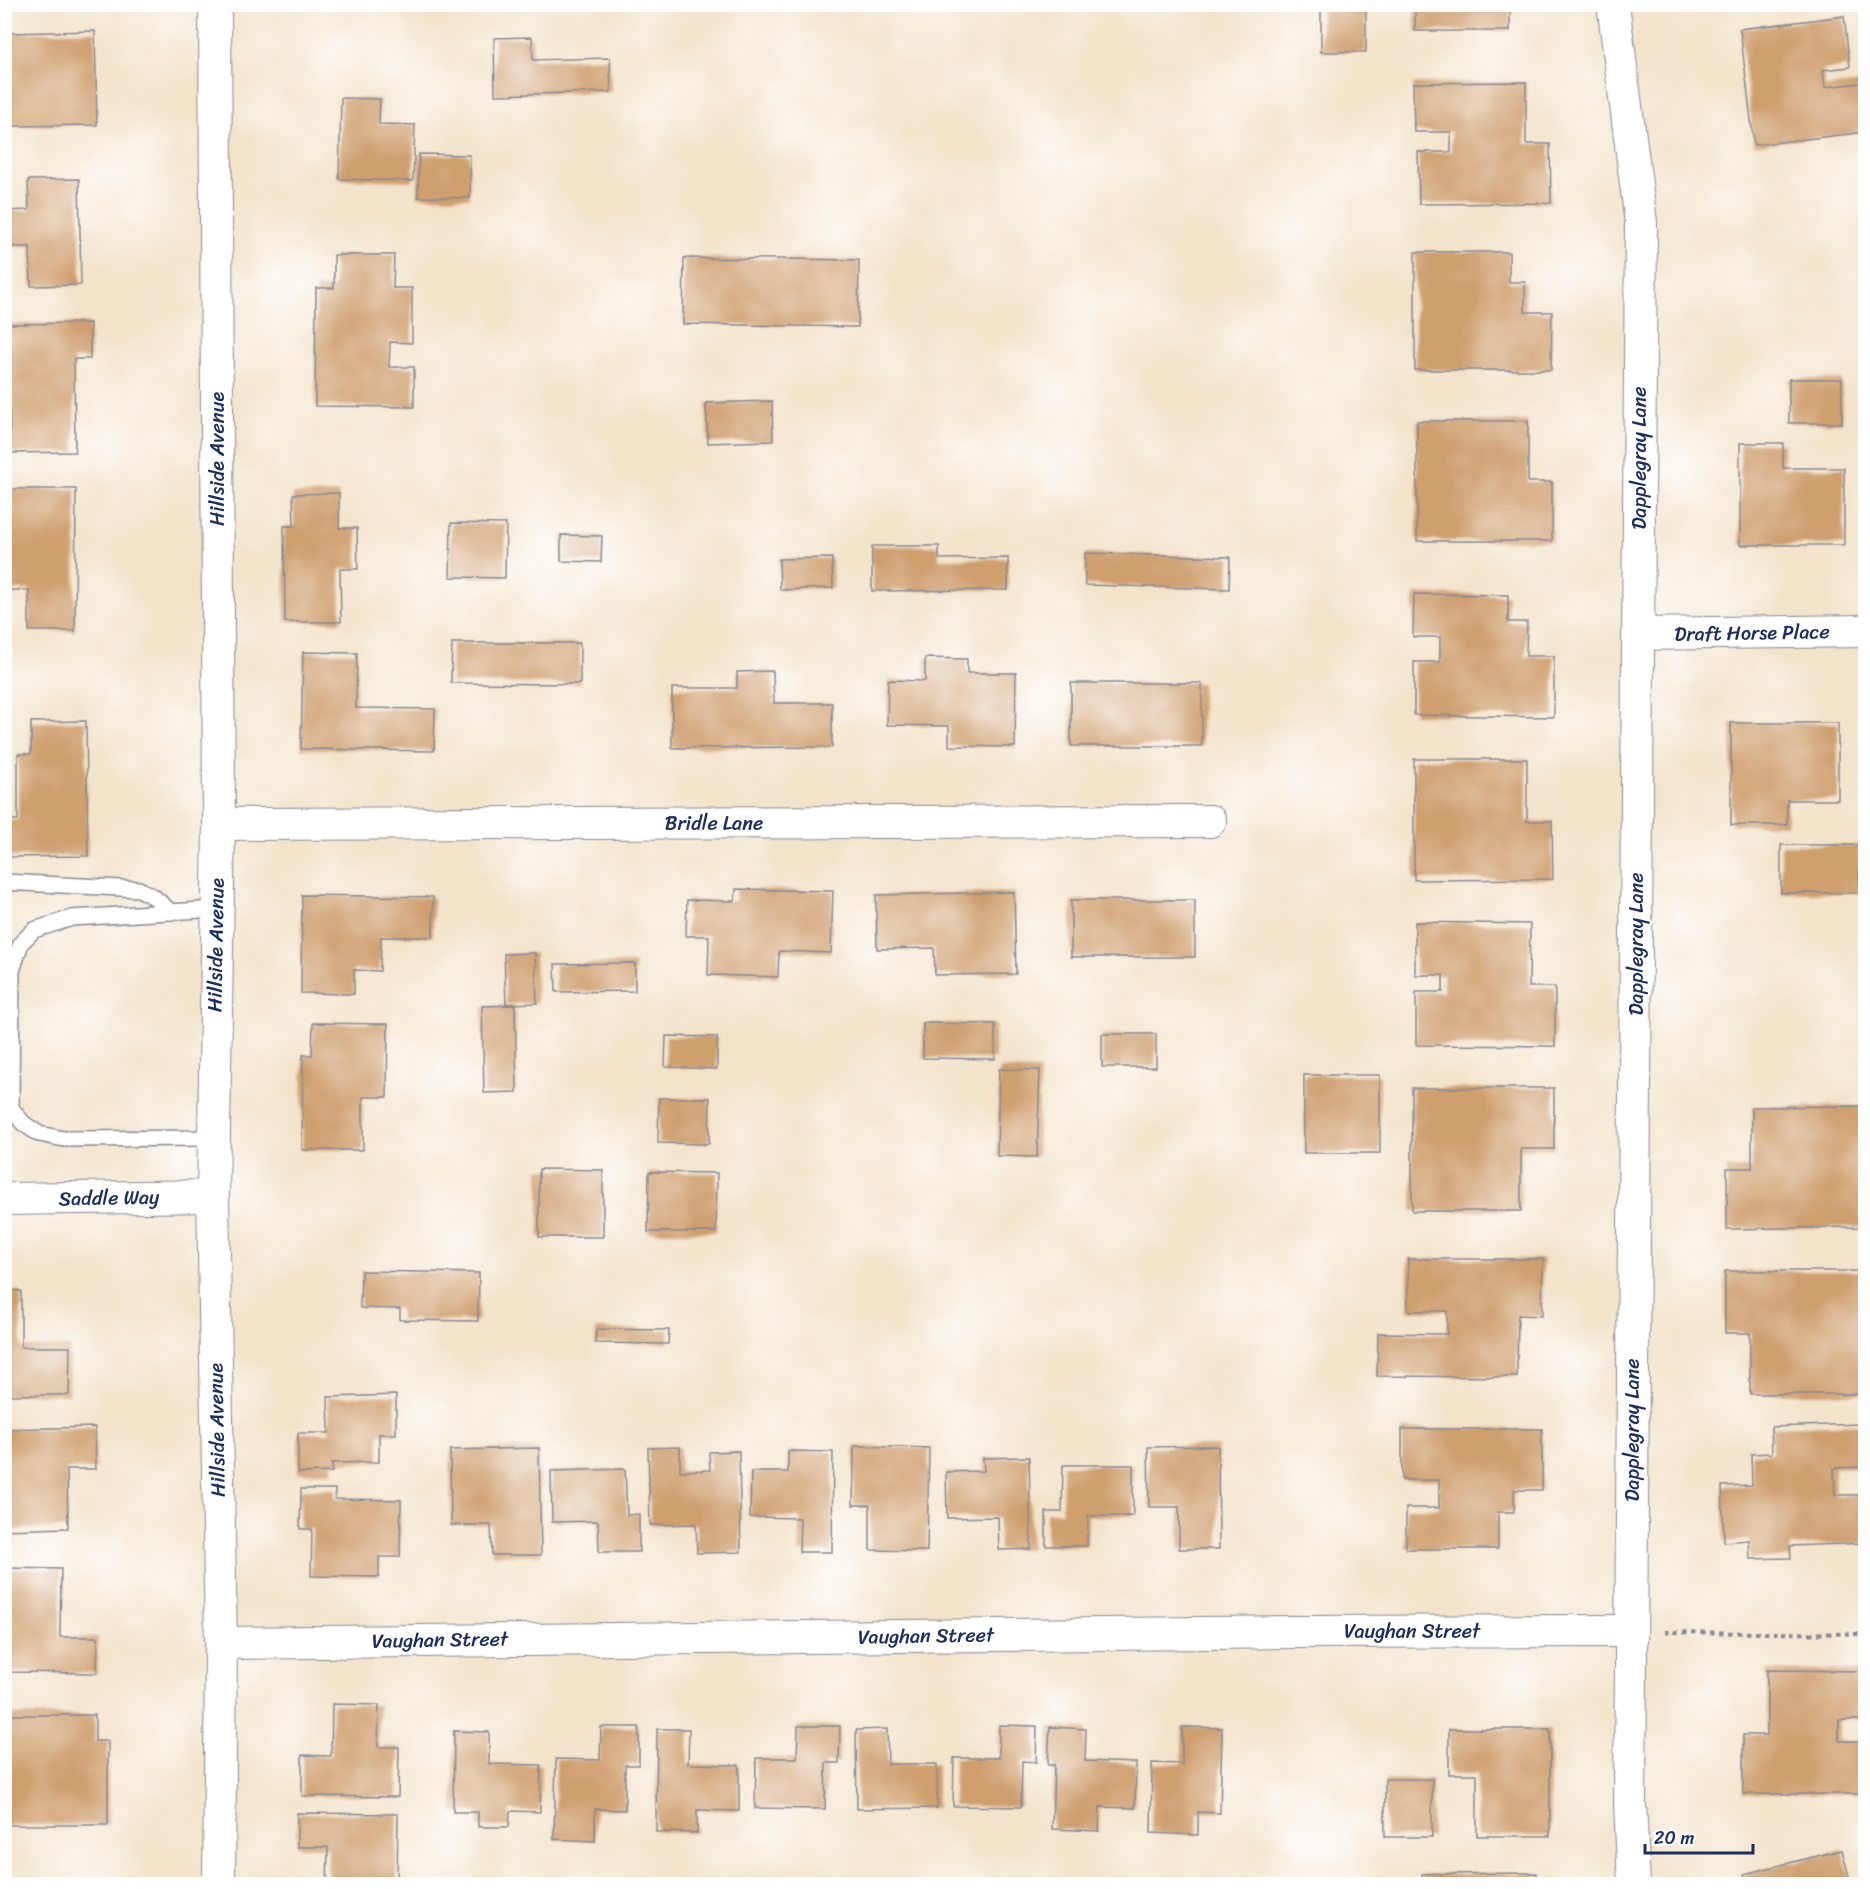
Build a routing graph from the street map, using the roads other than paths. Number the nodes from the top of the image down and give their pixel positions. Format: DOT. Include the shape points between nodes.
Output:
graph roads {
  1 [pos="215,4"];
  2 [pos="1613,4"];
  3 [pos="1866,631"];
  4 [pos="1638,634"];
  5 [pos="1210,821"];
  6 [pos="219,824"];
  7 [pos="4,882"];
  8 [pos="217,909"];
  9 [pos="171,912"];
  10 [pos="213,1138"];
  11 [pos="213,1196"];
  12 [pos="4,1199"];
  13 [pos="1631,1631"];
  14 [pos="221,1643"];
  15 [pos="219,1884"];
  16 [pos="1634,1884"];
  1 -- 6 [label="street, Hillside Avenue"];
  2 -- 4 [label="street, Dapplegray Lane" via="1641,223"];
  3 -- 4 [label="street, Draft Horse Place"];
  4 -- 13 [label="street, Dapplegray Lane"];
  5 -- 6 [label="street, Bridle Lane"];
  6 -- 8 [label="street, Hillside Avenue"];
  7 -- 9 [label="lane" via="139,889"];
  8 -- 9 [label="lane"];
  8 -- 10 [label="street, Hillside Avenue"];
  9 -- 10 [label="lane" via="72,918 34,930 21,943 12,971 11,1108 39,1134 64,1139"];
  10 -- 11 [label="street, Hillside Avenue"];
  11 -- 12 [label="street, Saddle Way"];
  11 -- 14 [label="street, Hillside Avenue"];
  13 -- 14 [label="street, Vaughan Street"];
  13 -- 16 [label="street, Dapplegray Lane" via="1630,1804"];
  14 -- 15 [label="street, Hillside Avenue"];
}
